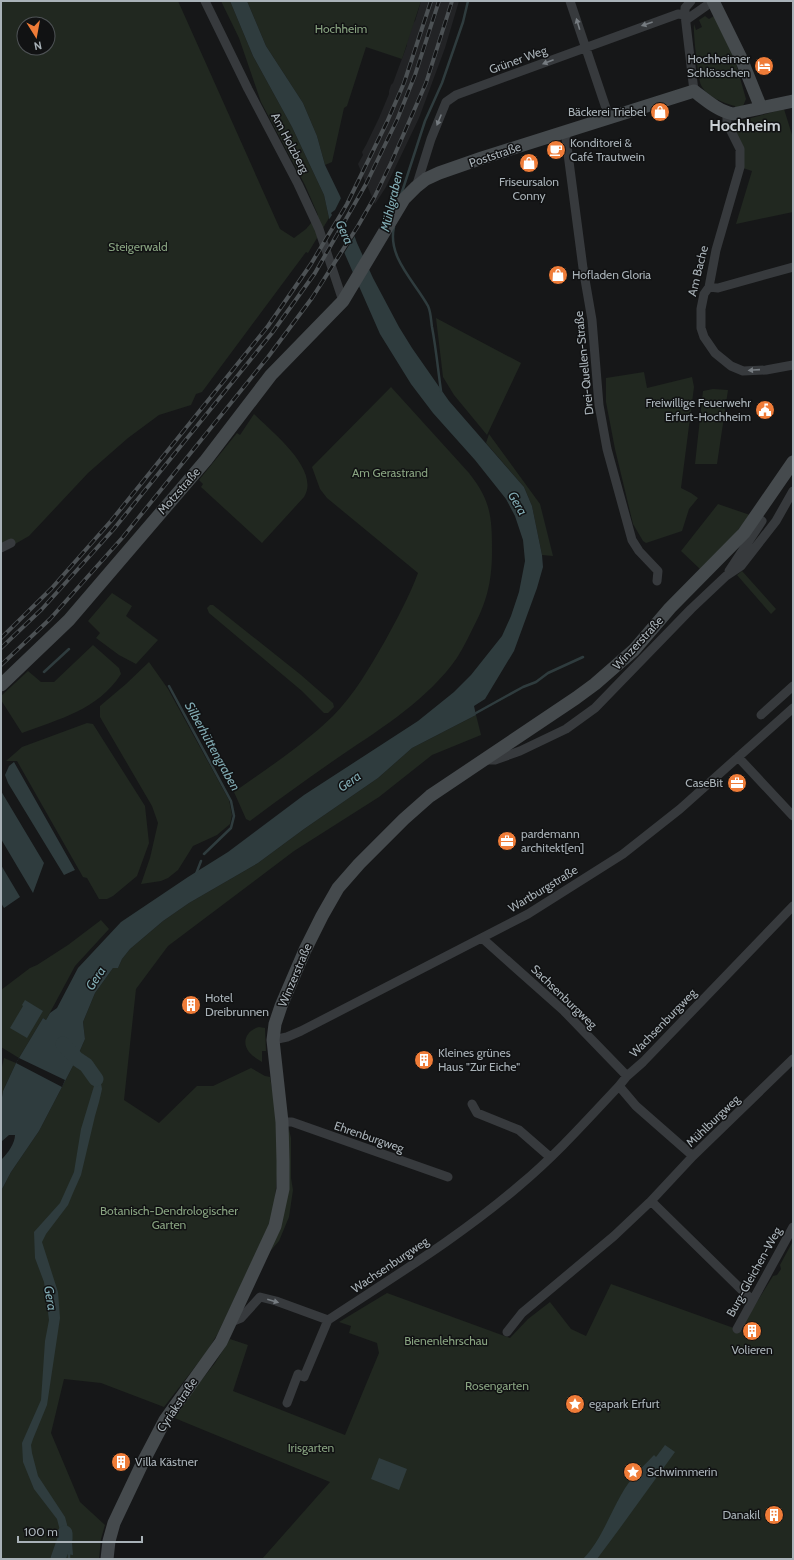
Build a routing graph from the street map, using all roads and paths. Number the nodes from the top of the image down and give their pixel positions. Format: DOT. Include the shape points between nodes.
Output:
graph roads {
  1 [pos="206,1"];
  2 [pos="570,1"];
  3 [pos="691,1"];
  4 [pos="714,1"];
  5 [pos="685,17"];
  6 [pos="585,48"];
  7 [pos="694,91"];
  8 [pos="793,101"];
  9 [pos="761,108"];
  10 [pos="727,113"];
  11 [pos="609,117"];
  12 [pos="565,131"];
  13 [pos="416,187"];
  14 [pos="793,267"];
  15 [pos="709,287"];
  16 [pos="346,296"];
  17 [pos="793,365"];
  18 [pos="793,462"];
  19 [pos="793,491"];
  20 [pos="756,516"];
  21 [pos="11,543"];
  22 [pos="1,548"];
  23 [pos="726,576"];
  24 [pos="657,580"];
  25 [pos="1,685"];
  26 [pos="793,686"];
  27 [pos="793,708"];
  28 [pos="761,715"];
  29 [pos="738,757"];
  30 [pos="481,760"];
  31 [pos="793,816"];
  32 [pos="793,906"];
  33 [pos="482,938"];
  34 [pos="273,1040"];
  35 [pos="792,1063"];
  36 [pos="627,1076"];
  37 [pos="619,1086"];
  38 [pos="472,1104"];
  39 [pos="282,1122"];
  40 [pos="693,1156"];
  41 [pos="550,1157"];
  42 [pos="448,1177"];
  43 [pos="651,1201"];
  44 [pos="793,1227"];
  45 [pos="752,1300"];
  46 [pos="328,1320"];
  47 [pos="231,1322"];
  48 [pos="737,1329"];
  49 [pos="507,1332"];
  50 [pos="287,1403"];
  51 [pos="107,1559"];
  1 -- 16 [label="street, Am Holzberg" via="248,89 298,184"];
  6 -- 2 [label="street, one-way"];
  3 -- 5 [label="street" via="685,8"];
  4 -- 5 [label="street"];
  4 -- 9 [label="street"];
  5 -- 6 [label="street, Grüner Weg, one-way" via="678,14"];
  5 -- 7 [label="street"];
  6 -- 11 [label="street"];
  6 -- 13 [label="street, Grüner Weg, one-way" via="456,95 446,102"];
  7 -- 10 [label="street"];
  7 -- 11 [label="street, Poststraße"];
  8 -- 9 [label="street"];
  9 -- 10 [label="street" via="740,114"];
  10 -- 15 [label="street, Am Bache" via="727,123 740,149 740,167 716,250"];
  11 -- 12 [label="street, Poststraße"];
  12 -- 13 [label="street, Poststraße" via="439,174 426,179"];
  12 -- 24 [label="street, Drei-Quellen-Straße" via="592,320 599,405 607,448 632,540 658,572"];
  13 -- 16 [label="street, Poststraße" via="404,199 389,222"];
  14 -- 15 [label="street" via="718,288"];
  17 -- 15 [label="street, Am Bache, one-way" via="743,371 731,366 715,353 706,342 701,328 701,309 704,294"];
  16 -- 25 [label="street, Motzstraße" via="271,375 206,460 68,620"];
  18 -- 20 [label="street, Winzerstraße"];
  19 -- 23 [label="street, Winzerstraße" via="776,521 741,566"];
  20 -- 23 [label="street, Winzerstraße" via="762,521"];
  20 -- 30 [label="street, Winzerstraße" via="744,533 614,669 550,716"];
  21 -- 22 [label="street"];
  23 -- 30 [label="street, Winzerstraße" via="581,719 520,751 495,760"];
  26 -- 28 [label="street"];
  27 -- 29 [label="street, Wartburgstraße"];
  29 -- 31 [label="street"];
  29 -- 33 [label="street, Wartburgstraße" via="669,818 623,854 528,914"];
  30 -- 34 [label="street, Winzerstraße" via="430,796 404,819 338,888 305,950 281,1006"];
  32 -- 36 [label="street, Wachsenburgweg"];
  33 -- 34 [label="street, Wartburgstraße" via="301,1031"];
  33 -- 36 [label="street, Sachsenburgweg" via="564,1011"];
  34 -- 39 [label="street, Winzerstraße"];
  35 -- 40 [label="street, Mühlburgweg"];
  36 -- 37 [label="street, Wachsenburgweg"];
  37 -- 40 [label="street" via="636,1106"];
  37 -- 41 [label="street, Wachsenburgweg"];
  38 -- 41 [label="street" via="477,1113 519,1130"];
  39 -- 42 [label="street, Ehrenburgweg" via="292,1122"];
  39 -- 47 [label="street, Winzerstraße" via="283,1189 280,1208 275,1226"];
  40 -- 43 [label="street, Mühlburgweg"];
  41 -- 46 [label="street, Wachsenburgweg" via="504,1199 454,1236"];
  43 -- 45 [label="street"];
  43 -- 49 [label="street, Mühlburgweg" via="614,1236 522,1313"];
  44 -- 45 [label="street, Burg-Gleichen-Weg"];
  45 -- 48 [label="street, Burg-Gleichen-Weg"];
  47 -- 46 [label="street, one-way" via="241,1318 260,1297"];
  46 -- 50 [label="street" via="304,1376 298,1374"];
  47 -- 51 [label="street, Cyriakstraße" via="221,1342 165,1420 114,1523"];
}
